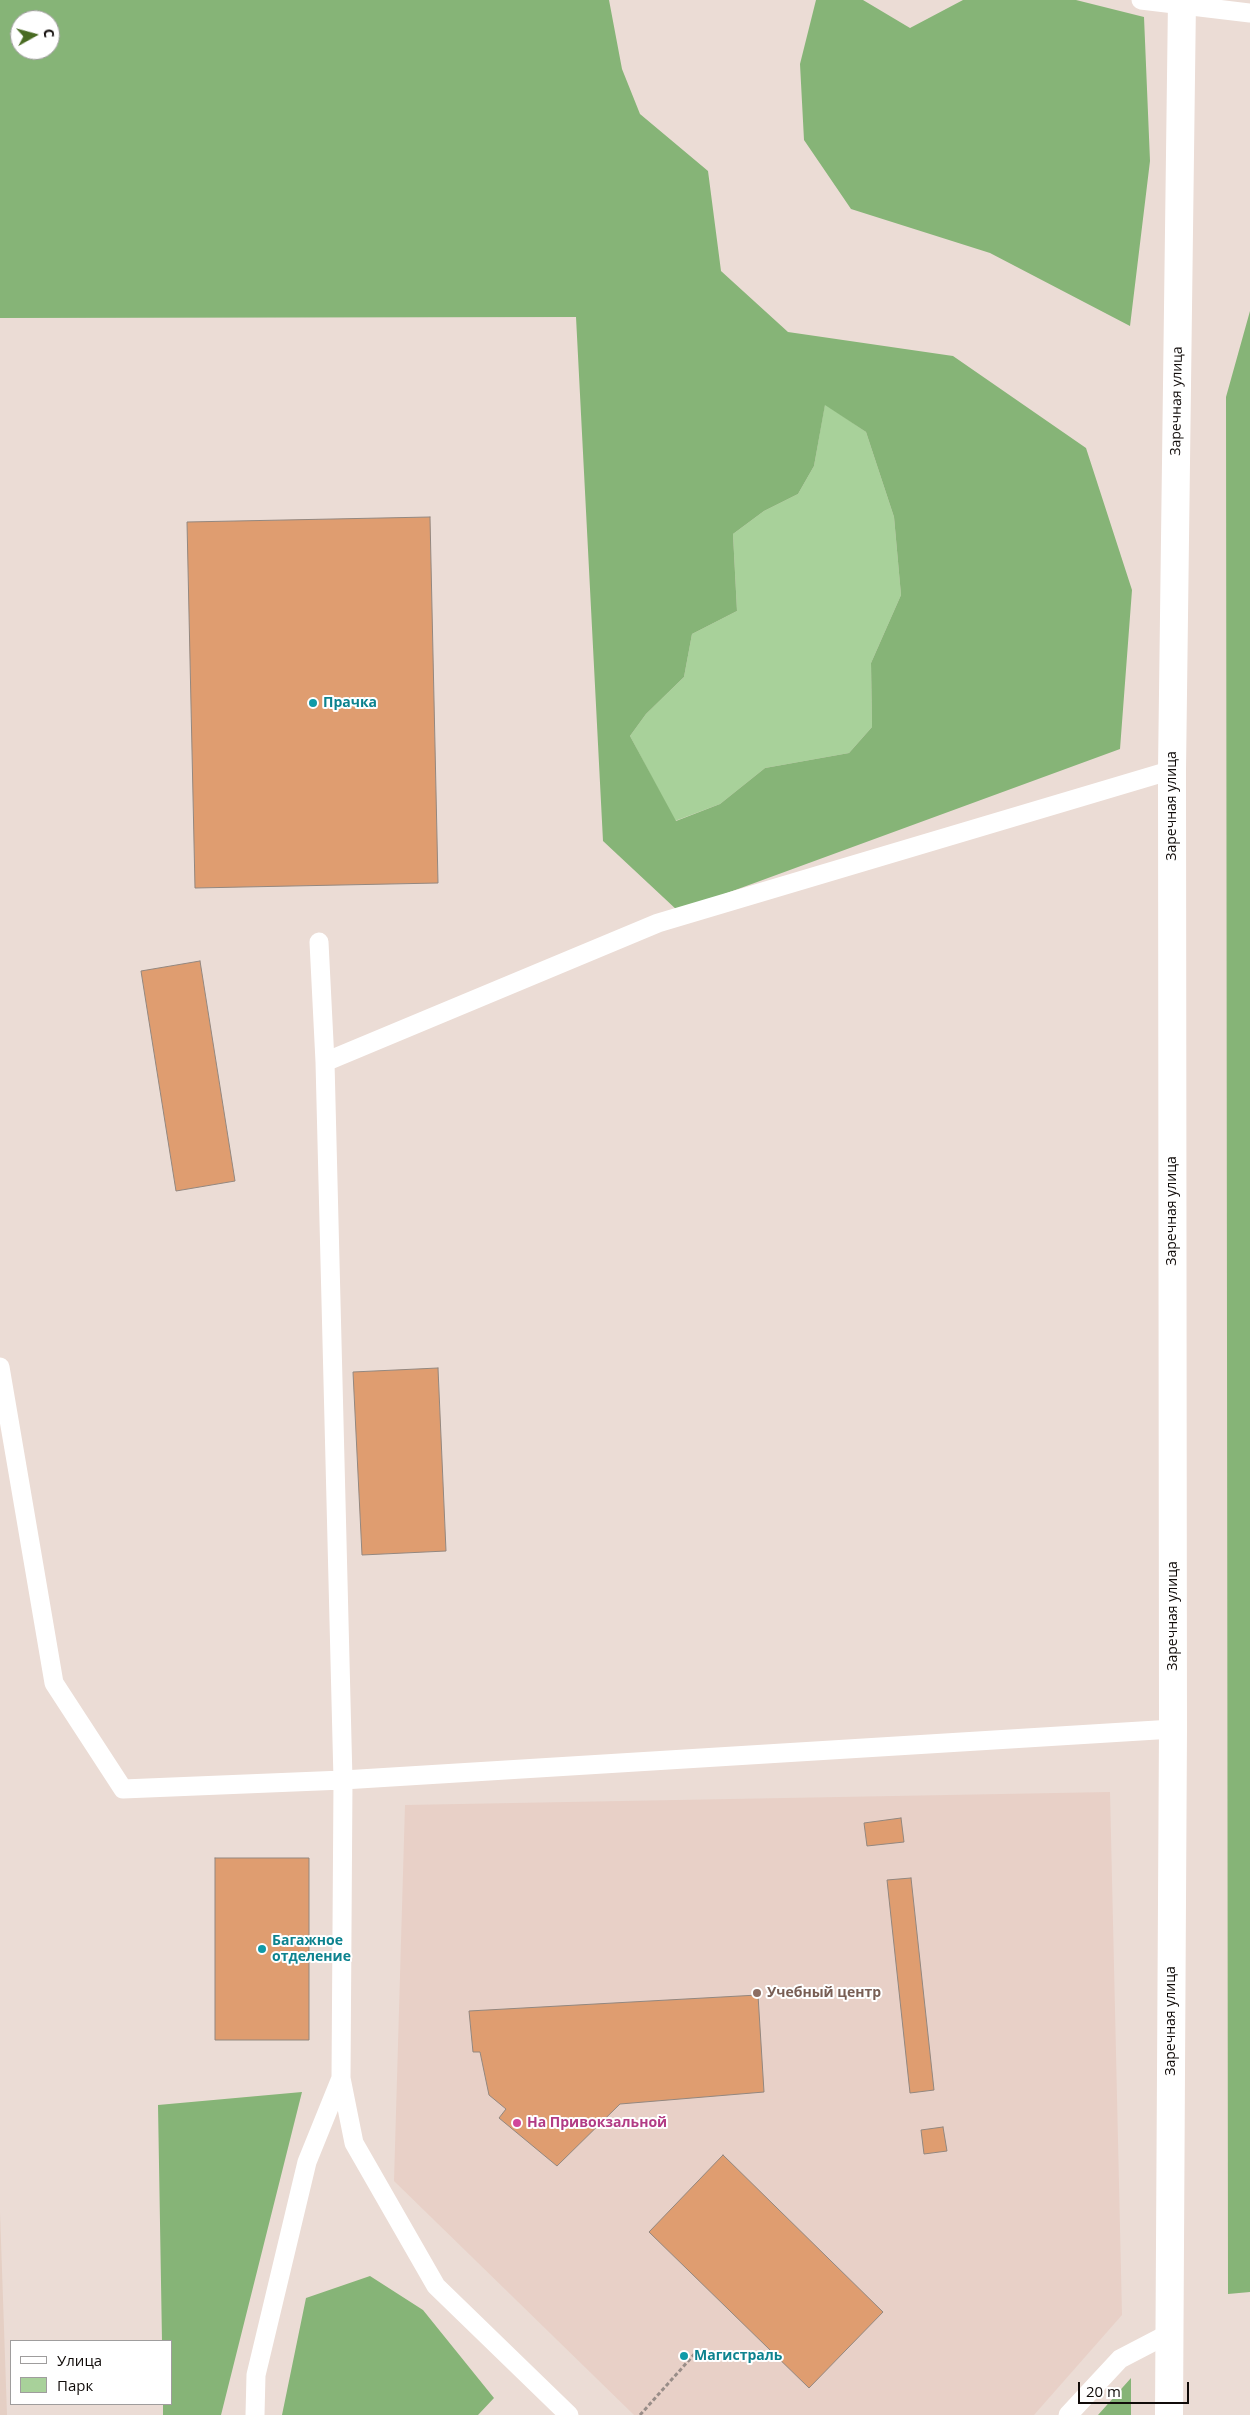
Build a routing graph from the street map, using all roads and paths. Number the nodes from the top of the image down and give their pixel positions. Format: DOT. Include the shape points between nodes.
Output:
graph roads {
  1 [pos="1141,0"];
  2 [pos="1182,3"];
  3 [pos="1250,13"];
  4 [pos="1172,770"];
  5 [pos="319,942"];
  6 [pos="325,1062"];
  7 [pos="0,1367"];
  8 [pos="1173,1729"];
  9 [pos="342,1780"];
  10 [pos="341,2078"];
  11 [pos="1168,2334"];
  12 [pos="699,2348"];
  13 [pos="255,2415"];
  14 [pos="569,2415"];
  15 [pos="640,2415"];
  16 [pos="1068,2415"];
  17 [pos="1168,2415"];
  1 -- 2 [label="lane"];
  2 -- 3 [label="lane"];
  2 -- 4 [label="street, Заречная улица"];
  4 -- 6 [label="lane" via="658,924"];
  4 -- 8 [label="street, Заречная улица"];
  5 -- 6 [label="lane"];
  6 -- 9 [label="lane"];
  7 -- 9 [label="lane" via="54,1683 123,1789"];
  8 -- 9 [label="lane"];
  8 -- 11 [label="street, Заречная улица"];
  9 -- 10 [label="lane"];
  10 -- 13 [label="lane" via="307,2162 256,2376"];
  10 -- 14 [label="lane" via="354,2143 436,2286"];
  11 -- 16 [label="lane" via="1120,2358"];
  11 -- 17 [label="street, Заречная улица"];
  12 -- 15 [label="path"];
}
